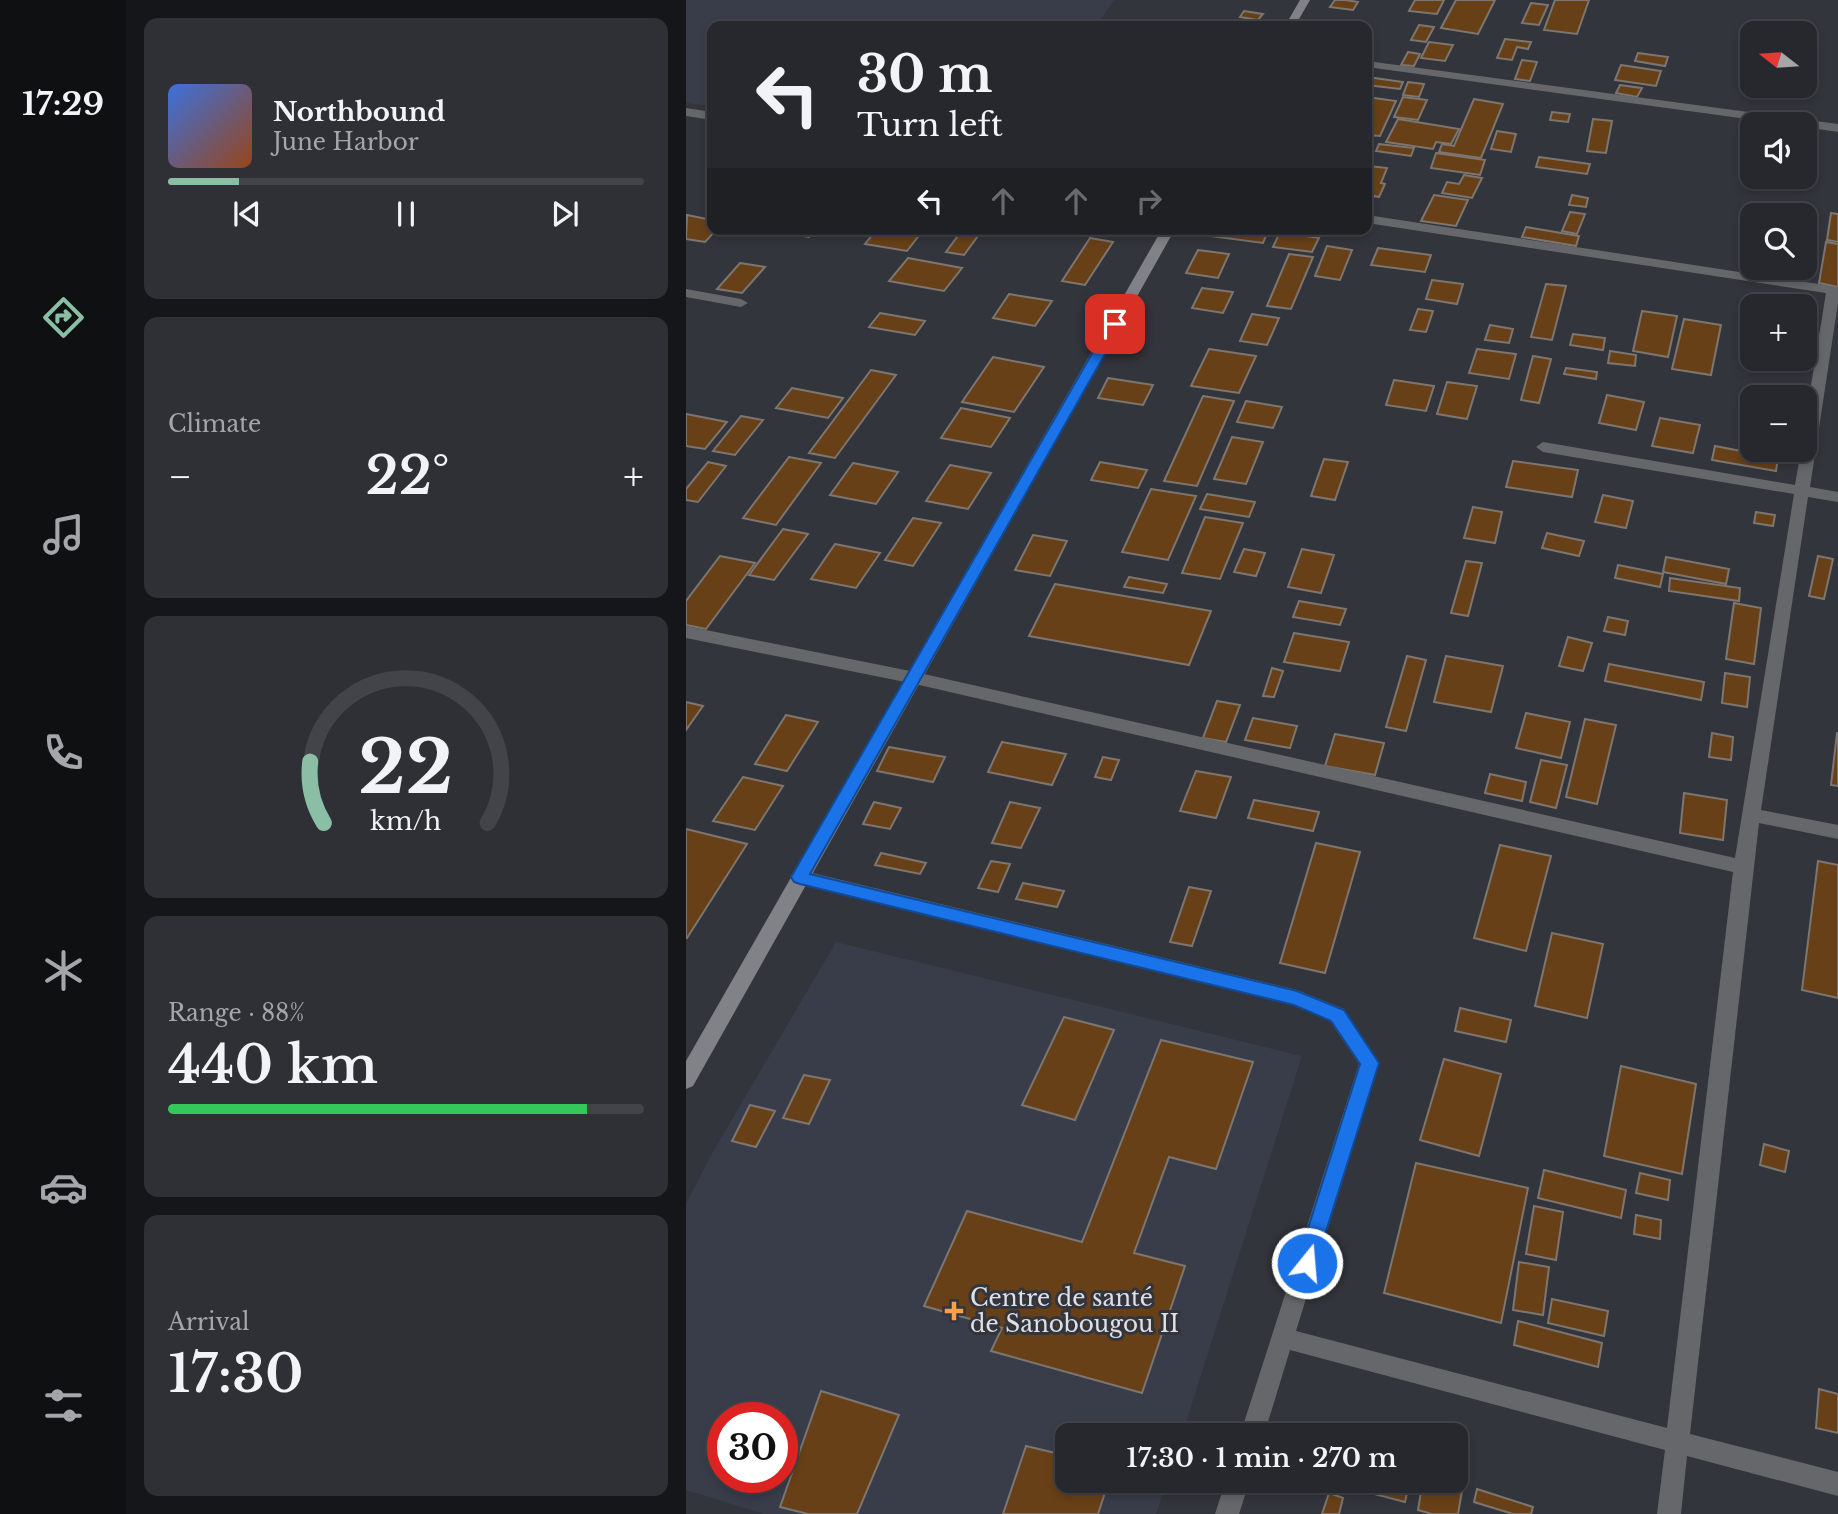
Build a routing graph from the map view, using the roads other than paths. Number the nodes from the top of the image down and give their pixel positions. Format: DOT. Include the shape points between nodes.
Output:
graph roads {
  1 [pos="1305,0"];
  2 [pos="1293,21"];
  3 [pos="1372,65"];
  4 [pos="686,112"];
  5 [pos="707,115"];
  6 [pos="1838,128"];
  7 [pos="1372,220"];
  8 [pos="1166,235"];
  9 [pos="1835,291"];
  10 [pos="686,293"];
  11 [pos="741,303"];
  12 [pos="1543,447"];
  13 [pos="1801,491"];
  14 [pos="1838,497"];
  15 [pos="686,632"];
  16 [pos="915,678"];
  17 [pos="1752,815"];
  18 [pos="1838,832"];
  19 [pos="1743,867"];
  20 [pos="800,877"];
  21 [pos="686,1080"];
  22 [pos="1283,1338"];
  23 [pos="1256,1423"];
  24 [pos="1679,1442"];
  25 [pos="1838,1484"];
  26 [pos="1234,1493"];
  27 [pos="1227,1514"];
  28 [pos="1670,1514"];
  1 -- 2 [label="main road"];
  3 -- 6 [label="street"];
  4 -- 5 [label="street"];
  7 -- 9 [label="street"];
  8 -- 16 [label="main road"];
  9 -- 13 [label="street"];
  10 -- 11 [label="street"];
  12 -- 13 [label="street"];
  13 -- 14 [label="street"];
  13 -- 17 [label="street"];
  15 -- 16 [label="street"];
  16 -- 19 [label="street"];
  16 -- 20 [label="main road"];
  17 -- 18 [label="street"];
  17 -- 19 [label="street"];
  19 -- 24 [label="street"];
  20 -- 21 [label="main road"];
  20 -- 22 [label="street" via="1297,998 1337,1016 1369,1063"];
  22 -- 23 [label="street"];
  22 -- 24 [label="street"];
  24 -- 25 [label="street"];
  24 -- 28 [label="street"];
  26 -- 27 [label="street"];
}
